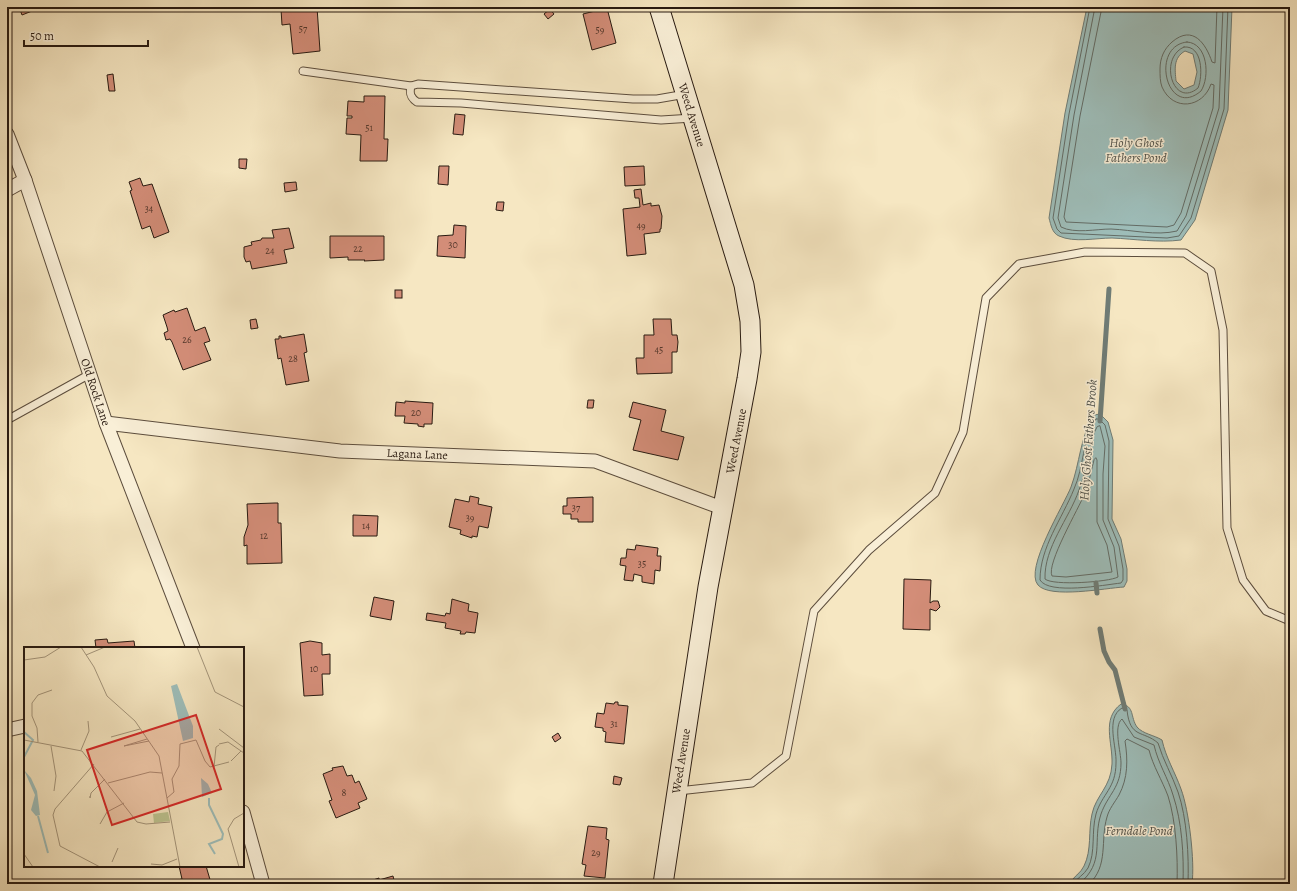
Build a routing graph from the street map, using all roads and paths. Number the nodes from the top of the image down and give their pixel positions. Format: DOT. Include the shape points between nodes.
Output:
graph roads {
  1 [pos="659,7"];
  2 [pos="303,71"];
  3 [pos="411,86"];
  4 [pos="686,94"];
  5 [pos="693,118"];
  6 [pos="7,134"];
  7 [pos="25,180"];
  8 [pos="7,190"];
  9 [pos="90,374"];
  10 [pos="7,420"];
  11 [pos="106,423"];
  12 [pos="722,508"];
  13 [pos="1290,621"];
  14 [pos="192,647"];
  15 [pos="24,726"];
  16 [pos="7,730"];
  17 [pos="676,791"];
  18 [pos="244,816"];
  19 [pos="262,884"];
  20 [pos="663,884"];
  1 -- 4 [label="main road, Weed Avenue"];
  2 -- 3 [label="lane"];
  3 -- 4 [label="lane" via="633,99 657,99"];
  3 -- 5 [label="lane" via="409,91 417,102 461,102 661,120"];
  4 -- 5 [label="main road, Weed Avenue"];
  5 -- 12 [label="main road, Weed Avenue" via="744,285 750,321 751,352 748,379"];
  6 -- 7 [label="street, Old Rock Lane"];
  7 -- 8 [label="street"];
  7 -- 9 [label="street, Old Rock Lane"];
  9 -- 10 [label="lane"];
  9 -- 11 [label="street, Old Rock Lane"];
  11 -- 12 [label="street, Lagana Lane" via="340,451 595,461"];
  11 -- 14 [label="street, Old Rock Lane"];
  12 -- 17 [label="main road, Weed Avenue"];
  13 -- 17 [label="lane" via="1266,611 1243,580 1227,528 1222,330 1211,270 1185,253 1085,252 1019,264 986,298 963,432 935,492 869,550 814,611 786,756 752,783"];
  15 -- 16 [label="street"];
  17 -- 20 [label="main road, Weed Avenue"];
  18 -- 19 [label="street"];
}
